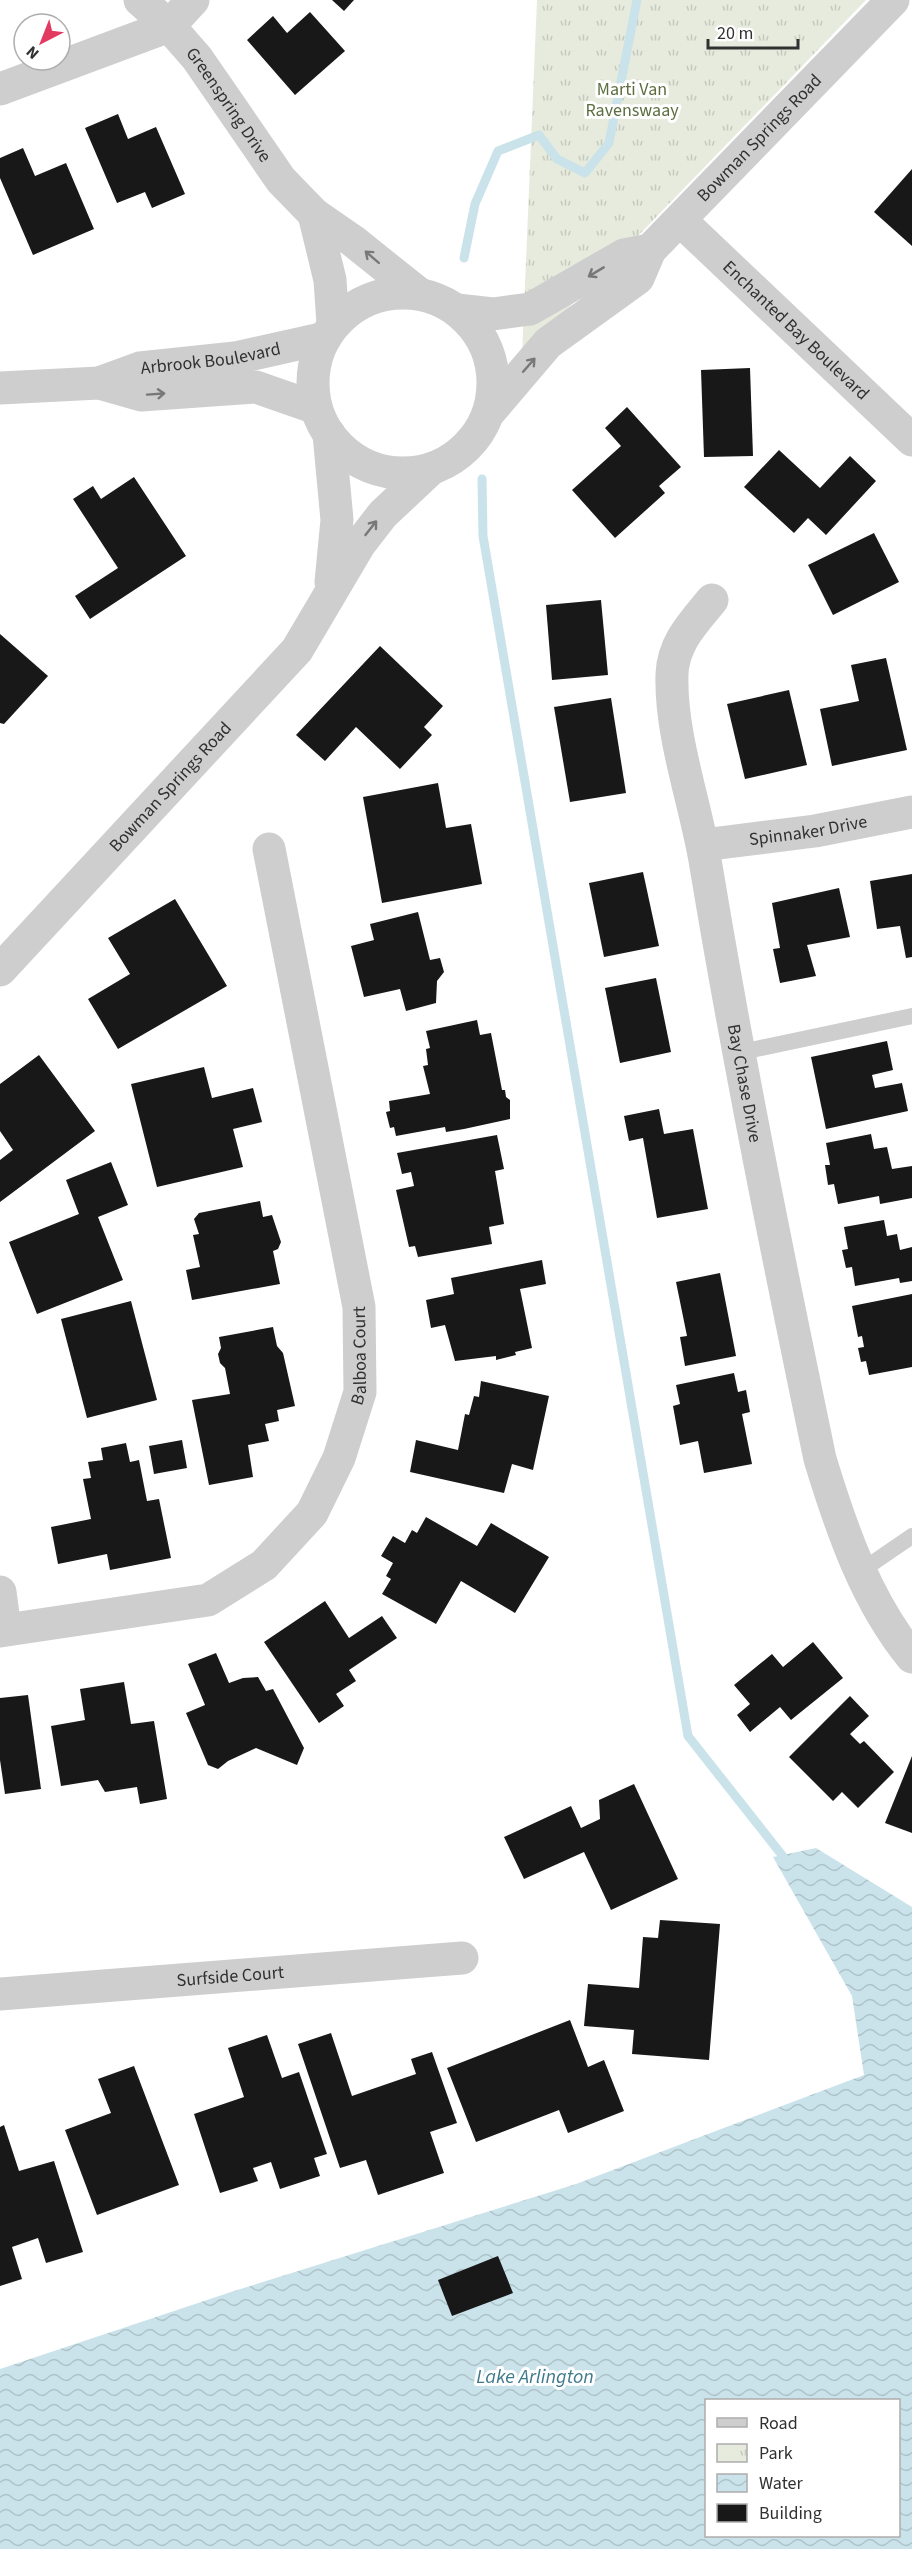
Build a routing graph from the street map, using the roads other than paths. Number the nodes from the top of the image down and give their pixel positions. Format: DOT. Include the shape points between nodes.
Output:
graph roads {
  1 [pos="140,0"];
  2 [pos="193,0"];
  3 [pos="893,0"];
  4 [pos="169,26"];
  5 [pos="0,90"];
  6 [pos="314,214"];
  7 [pos="680,220"];
  8 [pos="650,250"];
  9 [pos="418,293"];
  10 [pos="457,310"];
  11 [pos="329,331"];
  12 [pos="99,383"];
  13 [pos="0,388"];
  14 [pos="491,410"];
  15 [pos="322,421"];
  16 [pos="912,440"];
  17 [pos="431,469"];
  18 [pos="329,596"];
  19 [pos="712,600"];
  20 [pos="912,812"];
  21 [pos="703,845"];
  22 [pos="269,849"];
  23 [pos="0,970"];
  24 [pos="912,1016"];
  25 [pos="737,1053"];
  26 [pos="912,1536"];
  27 [pos="861,1571"];
  28 [pos="0,1592"];
  29 [pos="3,1631"];
  30 [pos="912,1657"];
  31 [pos="462,1958"];
  32 [pos="0,1994"];
  1 -- 4 [label="street, Greenspring Drive"];
  2 -- 4 [label="street"];
  3 -- 7 [label="street, Bowman Springs Road"];
  4 -- 5 [label="street"];
  4 -- 6 [label="street, Greenspring Drive" via="197,58 281,180"];
  9 -- 6 [label="street, Greenspring Drive, one-way"];
  6 -- 11 [label="street" via="330,280"];
  7 -- 8 [label="street, Bowman Springs Road"];
  7 -- 16 [label="street, Enchanted Bay Boulevard"];
  8 -- 10 [label="street, one-way" via="624,255 530,309 493,314"];
  14 -- 8 [label="street, Bowman Springs Road, one-way" via="548,343 638,278"];
  9 -- 10 [label="street"];
  9 -- 11 [label="street" via="387,293 357,304"];
  10 -- 14 [label="street" via="473,323 489,350 495,381"];
  11 -- 12 [label="street, Arbrook Boulevard" via="236,358 140,368"];
  11 -- 15 [label="street" via="318,351 312,379"];
  12 -- 13 [label="street, Arbrook Boulevard"];
  12 -- 15 [label="street, Arbrook Boulevard, one-way" via="141,395 256,387"];
  14 -- 17 [label="street" via="478,436 457,456"];
  15 -- 17 [label="street" via="349,455 374,469 403,474"];
  15 -- 18 [label="street, Bowman Springs Road" via="337,520"];
  18 -- 17 [label="street, Bowman Springs Road, one-way" via="383,514"];
  18 -- 23 [label="street, Bowman Springs Road" via="297,650"];
  19 -- 21 [label="street, Bay Chase Drive" via="686,631 676,650 672,673 675,717"];
  20 -- 21 [label="street, Spinnaker Drive" via="815,831"];
  21 -- 25 [label="street, Bay Chase Drive"];
  22 -- 29 [label="street, Balboa Court" via="359,1307 360,1392 339,1458 312,1513 264,1565 208,1600"];
  24 -- 25 [label="lane"];
  25 -- 27 [label="street, Bay Chase Drive" via="820,1459"];
  26 -- 27 [label="lane"];
  27 -- 30 [label="street, Bay Chase Drive" via="883,1619"];
  28 -- 29 [label="street"];
  31 -- 32 [label="street, Surfside Court"];
}
